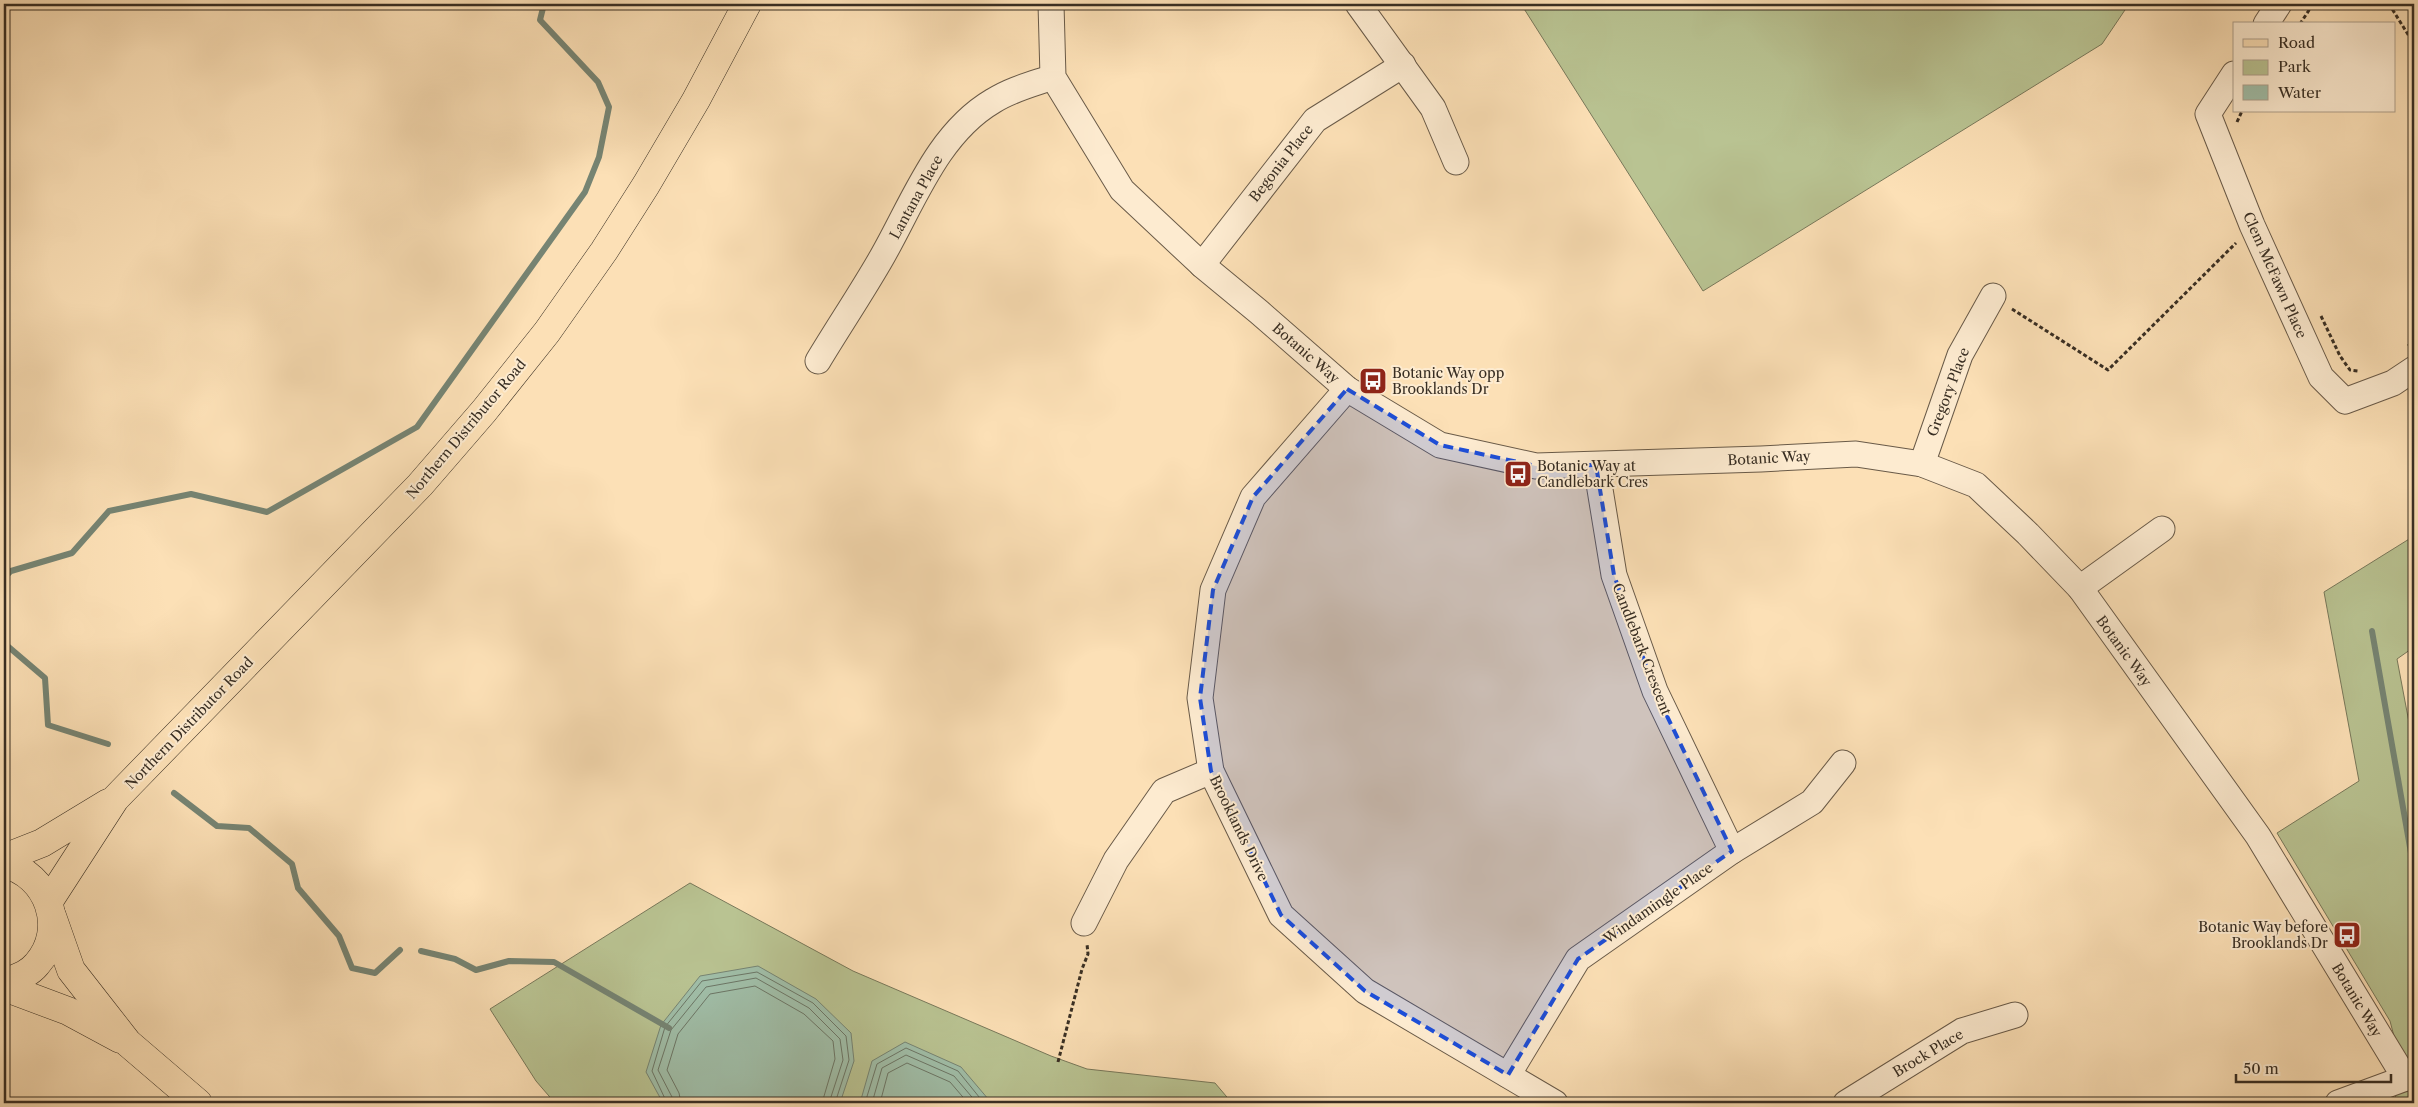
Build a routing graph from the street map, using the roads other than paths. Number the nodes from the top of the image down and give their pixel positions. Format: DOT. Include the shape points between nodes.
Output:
graph roads {
  1 [pos="747,4"];
  2 [pos="1051,4"];
  3 [pos="1358,4"];
  4 [pos="2279,4"];
  5 [pos="2267,22"];
  6 [pos="1403,65"];
  7 [pos="2233,76"];
  8 [pos="1053,77"];
  9 [pos="1456,162"];
  10 [pos="1202,265"];
  11 [pos="1993,296"];
  12 [pos="2410,358"];
  13 [pos="818,361"];
  14 [pos="1347,390"];
  15 [pos="1922,464"];
  16 [pos="1596,465"];
  17 [pos="2162,529"];
  18 [pos="2080,588"];
  19 [pos="1843,763"];
  20 [pos="1211,771"];
  21 [pos="115,799"];
  22 [pos="1732,851"];
  23 [pos="4,858"];
  24 [pos="4,864"];
  25 [pos="51,909"];
  26 [pos="1084,923"];
  27 [pos="4,985"];
  28 [pos="2015,1015"];
  29 [pos="128,1043"];
  30 [pos="1508,1075"];
  31 [pos="2409,1077"];
  32 [pos="198,1103"];
  33 [pos="1555,1103"];
  34 [pos="1846,1103"];
  35 [pos="2338,1103"];
  1 -- 21 [label="main road, Northern Distributor Road" via="674,138 604,251 547,332 484,411 378,529"];
  2 -- 8 [label="street, Botanic Way"];
  3 -- 6 [label="street"];
  4 -- 5 [label="street"];
  6 -- 9 [label="street" via="1433,108"];
  6 -- 10 [label="street, Begonia Place" via="1315,120"];
  7 -- 12 [label="street, Clem McFawn Place" via="2208,114 2252,226 2321,377 2345,401 2392,383"];
  8 -- 10 [label="street, Botanic Way" via="1122,190"];
  8 -- 13 [label="street, Lantana Place" via="1017,88 992,102 960,128 937,157 881,259"];
  10 -- 14 [label="street, Botanic Way"];
  11 -- 15 [label="street, Gregory Place" via="1960,355"];
  14 -- 16 [label="street, Botanic Way" via="1440,445 1536,466"];
  14 -- 20 [label="street, Brooklands Drive" via="1253,497 1213,590 1200,698"];
  15 -- 16 [label="street, Botanic Way" via="1856,454"];
  15 -- 18 [label="street, Botanic Way" via="1976,485"];
  16 -- 22 [label="street, Candlebark Crescent" via="1614,575 1655,691"];
  17 -- 18 [label="street"];
  18 -- 31 [label="street, Botanic Way" via="2258,836"];
  19 -- 22 [label="street, Windamingle Place" via="1812,802"];
  20 -- 26 [label="street" via="1164,791 1116,860"];
  20 -- 30 [label="street, Brooklands Drive" via="1281,915 1365,991"];
  21 -- 23 [label="main road, Northern Distributor Road" via="42,843"];
  21 -- 25 [label="main road, Northern Distributor Road"];
  22 -- 30 [label="street, Windamingle Place" via="1578,959"];
  24 -- 25 [label="main road" via="29,874 41,886"];
  25 -- 27 [label="main road" via="49,944 38,964"];
  25 -- 29 [label="main road" via="71,970"];
  27 -- 29 [label="main road" via="68,1012"];
  28 -- 34 [label="street, Brock Place" via="1962,1032"];
  29 -- 32 [label="main road"];
  30 -- 33 [label="street, Brooklands Drive"];
  31 -- 35 [label="street"];
}
